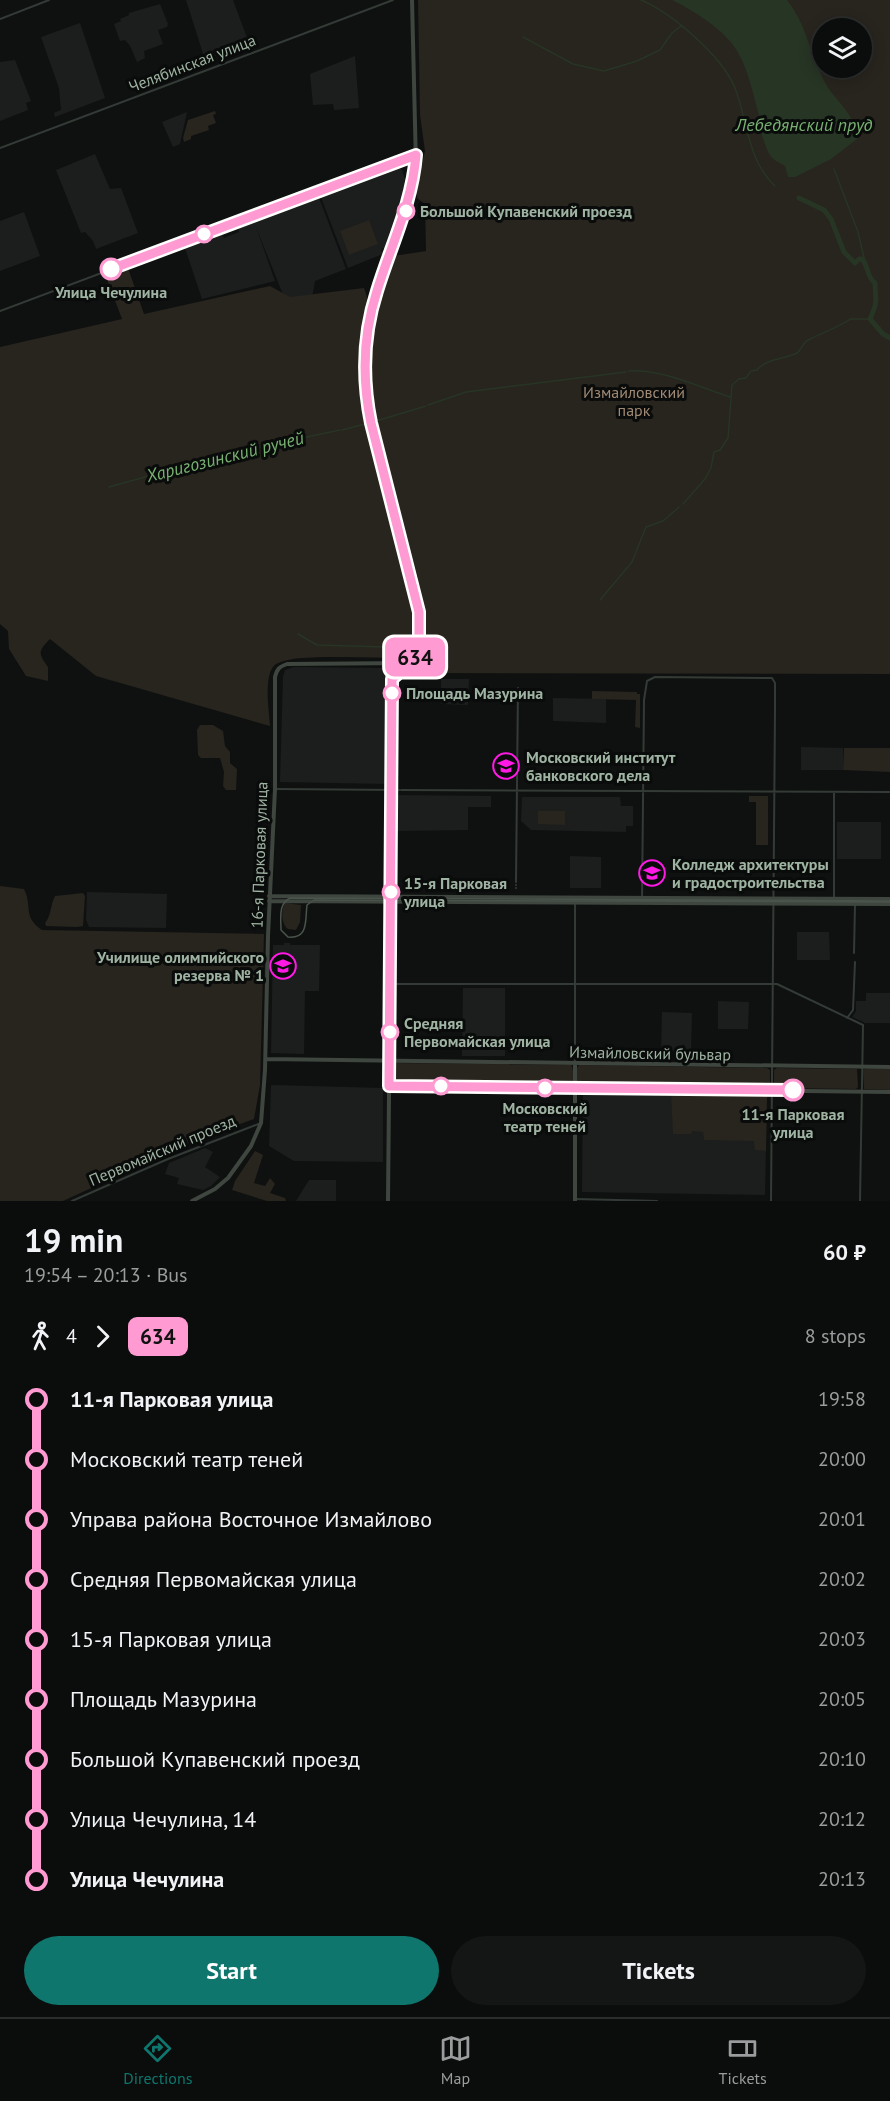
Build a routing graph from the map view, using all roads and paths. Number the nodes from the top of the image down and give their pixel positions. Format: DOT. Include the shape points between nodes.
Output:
graph roads {
  1 [pos="49,0"];
  2 [pos="393,0"];
  3 [pos="412,0"];
  4 [pos="0,19"];
  5 [pos="0,148"];
  6 [pos="416,155"];
  7 [pos="0,311"];
  8 [pos="409,663"];
  9 [pos="391,664"];
  10 [pos="392,679"];
  11 [pos="518,688"];
  12 [pos="275,789"];
  13 [pos="392,790"];
  14 [pos="517,790"];
  15 [pos="644,791"];
  16 [pos="774,791"];
  17 [pos="834,791"];
  18 [pos="890,792"];
  19 [pos="516,880"];
  20 [pos="269,896"];
  21 [pos="391,896"];
  22 [pos="575,897"];
  23 [pos="774,897"];
  24 [pos="516,898"];
  25 [pos="890,899"];
  26 [pos="642,900"];
  27 [pos="269,901"];
  28 [pos="834,901"];
  29 [pos="391,902"];
  30 [pos="575,903"];
  31 [pos="774,904"];
  32 [pos="855,904"];
  33 [pos="890,904"];
  34 [pos="854,953"];
  35 [pos="855,962"];
  36 [pos="575,983"];
  37 [pos="391,984"];
  38 [pos="773,984"];
  39 [pos="847,1018"];
  40 [pos="266,1059"];
  41 [pos="390,1061"];
  42 [pos="575,1064"];
  43 [pos="772,1066"];
  44 [pos="861,1067"];
  45 [pos="890,1067"];
  46 [pos="389,1086"];
  47 [pos="575,1088"];
  48 [pos="772,1090"];
  49 [pos="861,1091"];
  50 [pos="890,1092"];
  51 [pos="261,1123"];
  52 [pos="575,1200"];
  53 [pos="72,1201"];
  54 [pos="192,1201"];
  55 [pos="388,1201"];
  56 [pos="657,1201"];
  57 [pos="771,1201"];
  58 [pos="860,1201"];
  1 -- 4 [label="street"];
  2 -- 5 [label="street, Челябинская улица"];
  3 -- 6 [label="main road"];
  6 -- 7 [label="street"];
  6 -- 8 [label="main road" via="409,199 377,290 365,347 371,423 419,612 416,653"];
  8 -- 9 [label="main road"];
  8 -- 10 [label="main road"];
  9 -- 10 [label="main road"];
  9 -- 12 [label="main road, 16-я Парковая улица" via="280,666 275,677"];
  10 -- 13 [label="main road"];
  11 -- 14 [label="street"];
  12 -- 13 [label="street"];
  12 -- 20 [label="main road, 16-я Парковая улица"];
  13 -- 14 [label="street"];
  13 -- 21 [label="main road"];
  14 -- 15 [label="street"];
  14 -- 19 [label="street"];
  15 -- 16 [label="street"];
  15 -- 16 [label="street" via="644,690 647,681 655,677 774,679"];
  15 -- 26 [label="street"];
  16 -- 17 [label="street"];
  16 -- 23 [label="street"];
  17 -- 18 [label="street"];
  17 -- 28 [label="street"];
  20 -- 21 [label="main road"];
  20 -- 27 [label="main road, 16-я Парковая улица"];
  21 -- 24 [label="main road"];
  21 -- 29 [label="main road"];
  22 -- 24 [label="main road"];
  22 -- 26 [label="main road"];
  22 -- 30 [label="street"];
  23 -- 26 [label="main road"];
  23 -- 28 [label="main road"];
  23 -- 31 [label="street"];
  24 -- 29 [label="main road"];
  24 -- 30 [label="main road"];
  25 -- 28 [label="main road"];
  26 -- 30 [label="main road"];
  26 -- 31 [label="main road"];
  27 -- 29 [label="main road"];
  27 -- 40 [label="main road, 16-я Парковая улица"];
  28 -- 31 [label="main road"];
  28 -- 32 [label="main road"];
  29 -- 37 [label="main road"];
  30 -- 36 [label="street"];
  31 -- 38 [label="street"];
  32 -- 33 [label="main road"];
  32 -- 34 [label="street"];
  35 -- 39 [label="street" via="853,1010"];
  36 -- 37 [label="street"];
  36 -- 38 [label="street"];
  36 -- 42 [label="street"];
  37 -- 41 [label="main road"];
  38 -- 39 [label="street"];
  38 -- 43 [label="street"];
  39 -- 44 [label="street" via="863,1025"];
  40 -- 41 [label="main road, Измайловский бульвар"];
  40 -- 51 [label="main road, 16-я Парковая улица"];
  41 -- 42 [label="main road, Измайловский бульвар"];
  41 -- 46 [label="main road"];
  42 -- 43 [label="main road, Измайловский бульвар"];
  42 -- 47 [label="main road"];
  43 -- 44 [label="main road, Измайловский бульвар"];
  43 -- 48 [label="street"];
  44 -- 45 [label="main road, Измайловский бульвар"];
  44 -- 49 [label="street"];
  46 -- 47 [label="main road"];
  46 -- 55 [label="main road"];
  47 -- 48 [label="main road"];
  47 -- 52 [label="main road"];
  48 -- 49 [label="main road"];
  48 -- 57 [label="street"];
  49 -- 50 [label="main road"];
  49 -- 58 [label="street"];
  51 -- 53 [label="street, Первомайский проезд"];
  51 -- 54 [label="main road, 16-я Парковая улица" via="251,1146 228,1178"];
  52 -- 56 [label="street"];
}
